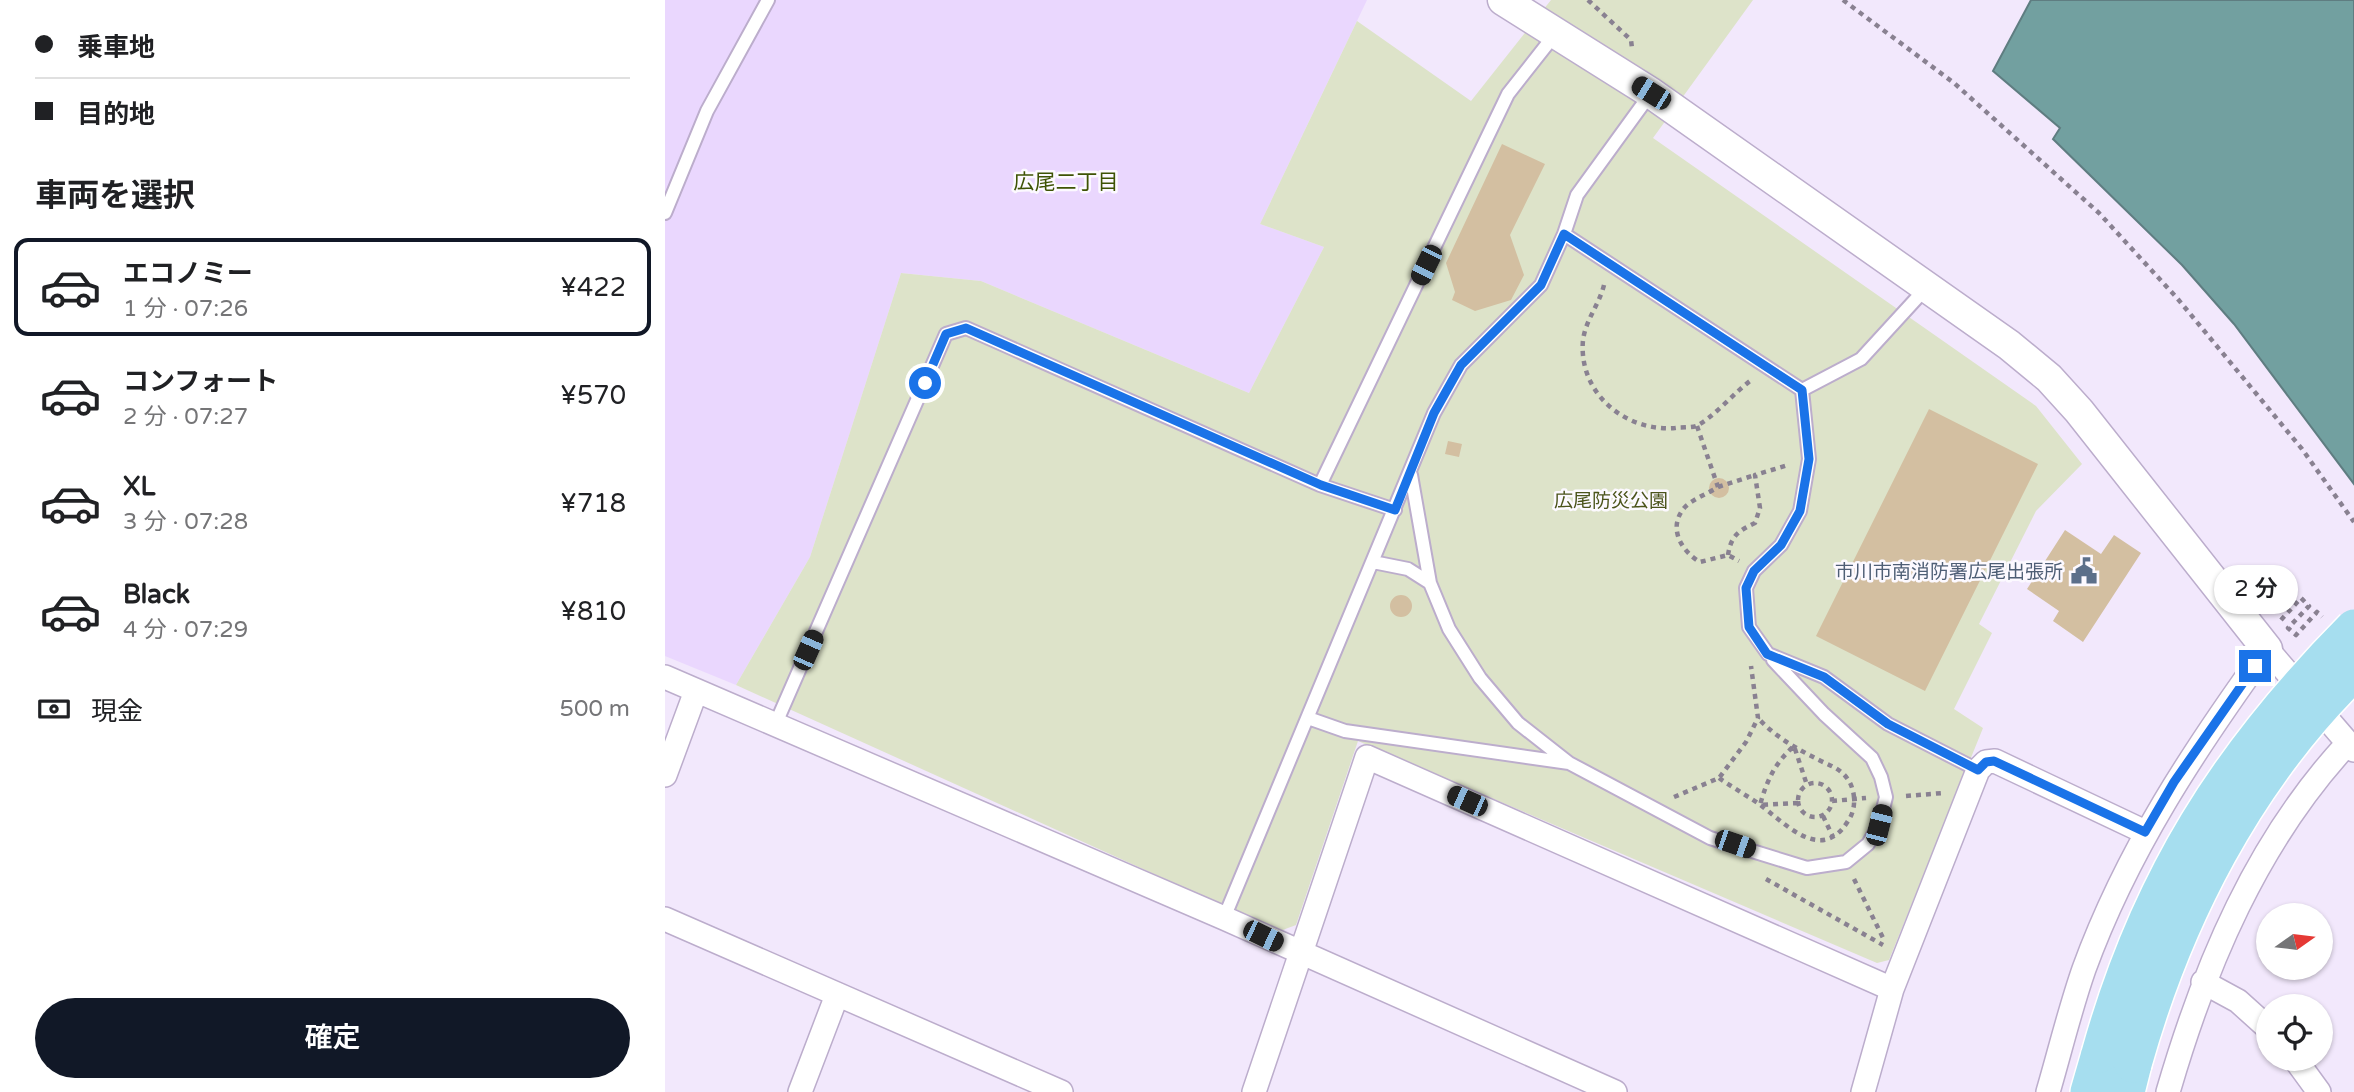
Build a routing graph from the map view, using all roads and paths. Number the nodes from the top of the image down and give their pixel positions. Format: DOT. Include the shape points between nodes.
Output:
graph roads {
  1 [pos="768,0"];
  2 [pos="1503,0"];
  3 [pos="1588,0"];
  4 [pos="1843,0"];
  5 [pos="1556,33"];
  6 [pos="1634,55"];
  7 [pos="1651,93"];
  8 [pos="665,213"];
  9 [pos="1564,234"];
  10 [pos="1610,264"];
  11 [pos="1927,287"];
  12 [pos="1767,367"];
  13 [pos="1802,390"];
  14 [pos="1697,426"];
  15 [pos="1809,459"];
  16 [pos="1411,475"];
  17 [pos="1755,475"];
  18 [pos="1321,485"];
  19 [pos="1719,487"];
  20 [pos="1395,510"];
  21 [pos="2354,522"];
  22 [pos="1728,555"];
  23 [pos="1373,562"];
  24 [pos="1754,571"];
  25 [pos="1430,583"];
  26 [pos="2317,612"];
  27 [pos="1749,627"];
  28 [pos="2354,628"];
  29 [pos="2272,637"];
  30 [pos="1767,654"];
  31 [pos="2354,672"];
  32 [pos="665,677"];
  33 [pos="697,691"];
  34 [pos="1308,718"];
  35 [pos="1758,718"];
  36 [pos="776,723"];
  37 [pos="1794,746"];
  38 [pos="2351,747"];
  39 [pos="1569,762"];
  40 [pos="1978,770"];
  41 [pos="665,775"];
  42 [pos="1719,778"];
  43 [pos="1807,785"];
  44 [pos="1798,803"];
  45 [pos="1646,805"];
  46 [pos="1760,805"];
  47 [pos="2145,832"];
  48 [pos="1753,872"];
  49 [pos="1224,918"];
  50 [pos="665,919"];
  51 [pos="1887,947"];
  52 [pos="1302,955"];
  53 [pos="2203,982"];
  54 [pos="1892,989"];
  55 [pos="837,995"];
  56 [pos="2256,1017"];
  57 [pos="2120,1070"];
  58 [pos="2304,1071"];
  59 [pos="1033,1086"];
  60 [pos="800,1092"];
  61 [pos="1061,1092"];
  62 [pos="1254,1092"];
  63 [pos="1615,1092"];
  64 [pos="1863,1092"];
  65 [pos="2048,1092"];
  66 [pos="2089,1092"];
  67 [pos="2168,1092"];
  68 [pos="2319,1092"];
  1 -- 8 [label="lane" via="707,111"];
  2 -- 5 [label="street"];
  3 -- 6 [label="path" via="1631,40"];
  4 -- 21 [label="path" via="1954,83 2099,213 2302,449"];
  5 -- 7 [label="street"];
  5 -- 18 [label="lane" via="1508,94"];
  7 -- 9 [label="lane" via="1577,195"];
  7 -- 11 [label="street"];
  9 -- 10 [label="lane"];
  9 -- 16 [label="lane" via="1541,285 1461,365 1434,413"];
  10 -- 12 [label="lane"];
  10 -- 14 [label="path" via="1583,341 1585,366 1594,390 1631,423 1652,428"];
  11 -- 13 [label="lane" via="1861,359"];
  11 -- 29 [label="street" via="2049,378"];
  12 -- 13 [label="lane"];
  12 -- 14 [label="path"];
  13 -- 15 [label="lane"];
  14 -- 19 [label="path"];
  15 -- 17 [label="path"];
  15 -- 24 [label="lane" via="1800,511 1781,545"];
  16 -- 20 [label="lane"];
  16 -- 25 [label="lane"];
  17 -- 19 [label="path"];
  17 -- 22 [label="path" via="1760,508 1755,523 1739,530 1730,541"];
  18 -- 20 [label="lane"];
  18 -- 36 [label="lane" via="966,328 946,334"];
  19 -- 22 [label="path" via="1686,506 1678,520 1677,537 1686,554 1700,562"];
  20 -- 23 [label="lane"];
  22 -- 24 [label="path"];
  23 -- 25 [label="lane" via="1408,569"];
  23 -- 34 [label="lane"];
  24 -- 27 [label="lane" via="1746,588"];
  25 -- 39 [label="lane" via="1448,629 1480,678 1518,723"];
  26 -- 29 [label="path" via="2296,635 2288,628 2309,606 2301,598"];
  27 -- 30 [label="lane"];
  27 -- 35 [label="path"];
  28 -- 57 [label="main road, bridge" via="2279,707 2203,811 2145,922 2123,980"];
  29 -- 38 [label="street"];
  29 -- 47 [label="street"];
  30 -- 40 [label="lane" via="1824,677 1888,724"];
  30 -- 45 [label="lane" via="1872,758 1886,797 1879,825 1867,844 1846,862 1807,868 1710,838"];
  31 -- 57 [label="main road, bridge" via="2267,774 2201,883"];
  32 -- 33 [label="street"];
  33 -- 36 [label="street"];
  33 -- 41 [label="street"];
  34 -- 39 [label="lane" via="1345,731"];
  34 -- 49 [label="lane"];
  35 -- 37 [label="path"];
  35 -- 42 [label="path"];
  36 -- 49 [label="street"];
  37 -- 43 [label="path"];
  37 -- 46 [label="path" via="1766,781"];
  37 -- 46 [label="path" via="1832,765 1849,780 1854,803 1848,823 1831,836 1807,838 1795,834"];
  38 -- 53 [label="street" via="2300,801 2241,900"];
  39 -- 45 [label="lane"];
  40 -- 47 [label="street" via="1994,761"];
  40 -- 54 [label="street"];
  42 -- 45 [label="path"];
  42 -- 46 [label="path"];
  43 -- 44 [label="path" via="1799,792"];
  43 -- 44 [label="path" via="1818,783 1827,788 1830,808 1823,816 1812,817 1802,812"];
  44 -- 46 [label="path"];
  47 -- 65 [label="street" via="2084,969"];
  48 -- 51 [label="path"];
  49 -- 52 [label="street"];
  50 -- 55 [label="street"];
  52 -- 54 [label="street" via="1367,757"];
  52 -- 62 [label="street"];
  52 -- 63 [label="street"];
  53 -- 56 [label="street" via="2238,1001"];
  53 -- 67 [label="street"];
  54 -- 64 [label="street"];
  55 -- 59 [label="street"];
  55 -- 60 [label="street"];
  57 -- 66 [label="main road"];
  58 -- 68 [label="street"];
  59 -- 61 [label="street"];
}
